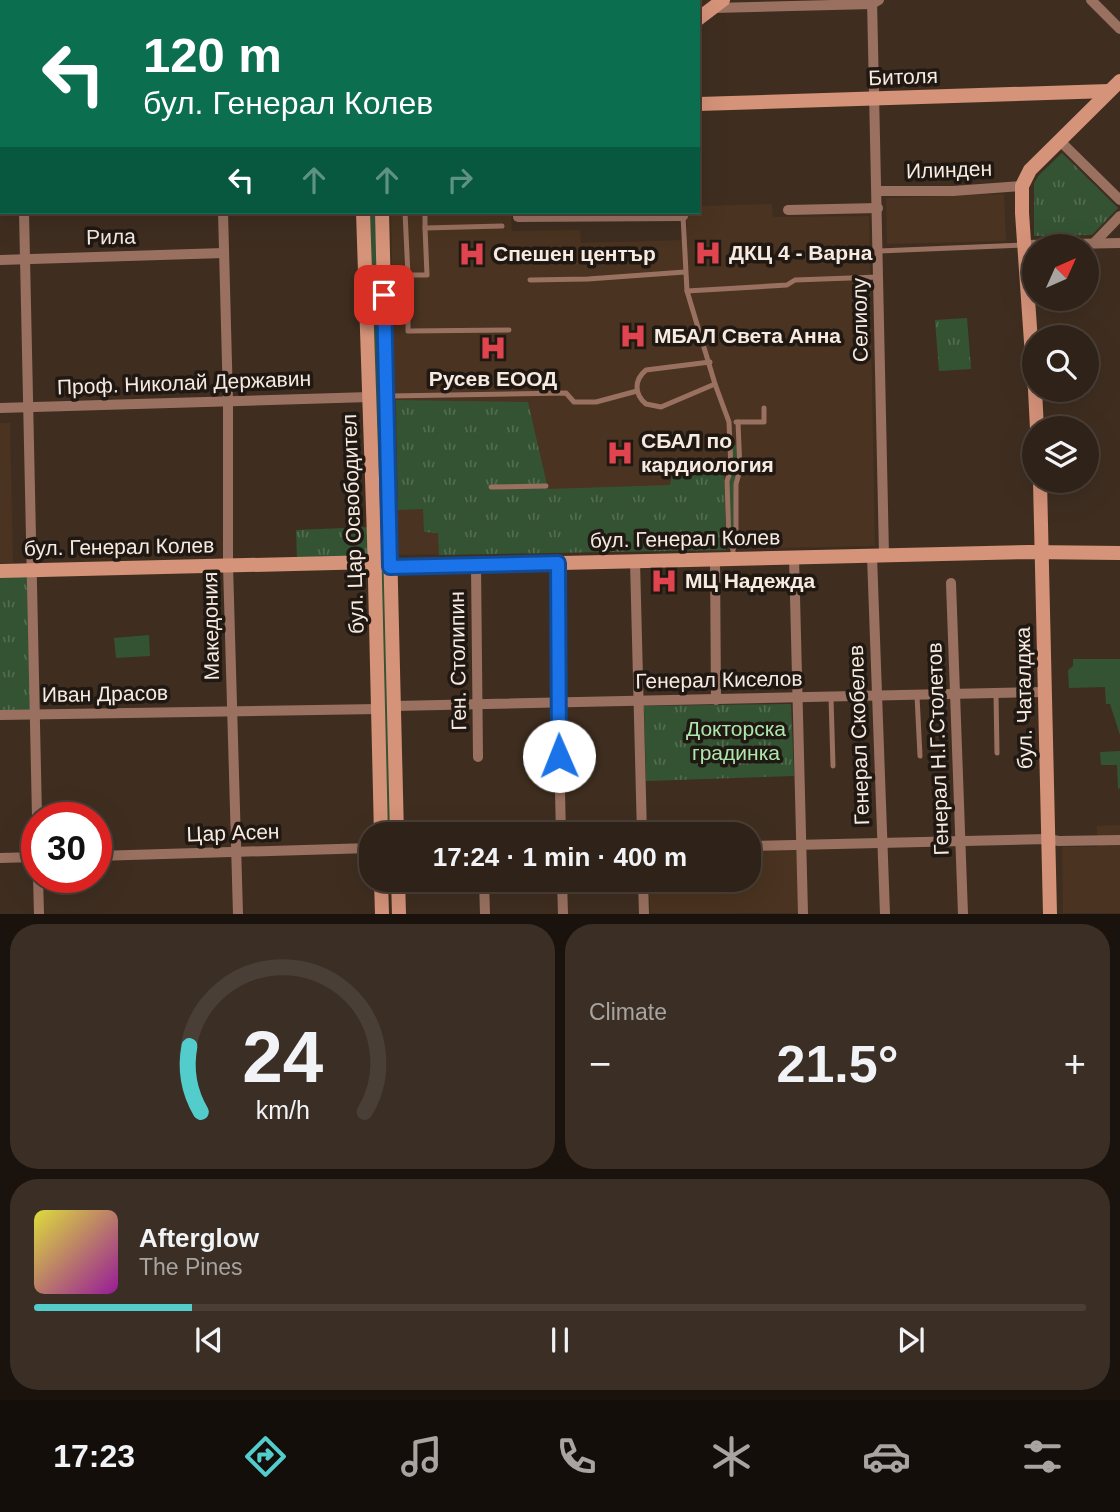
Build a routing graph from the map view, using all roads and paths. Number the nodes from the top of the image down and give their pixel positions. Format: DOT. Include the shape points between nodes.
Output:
graph roads {
  1 [pos="1091,0"];
  2 [pos="874,1"];
  3 [pos="718,4"];
  4 [pos="700,18"];
  5 [pos="1120,29"];
  6 [pos="1120,80"];
  7 [pos="1109,91"];
  8 [pos="1087,92"];
  9 [pos="874,99"];
  10 [pos="700,104"];
  11 [pos="1093,107"];
  12 [pos="1059,140"];
  13 [pos="1022,186"];
  14 [pos="877,191"];
  15 [pos="1120,200"];
  16 [pos="878,208"];
  17 [pos="788,210"];
  18 [pos="24,214"];
  19 [pos="223,214"];
  20 [pos="363,214"];
  21 [pos="382,214"];
  22 [pos="405,214"];
  23 [pos="425,214"];
  24 [pos="518,214"];
  25 [pos="683,214"];
  26 [pos="1120,216"];
  27 [pos="502,226"];
  28 [pos="425,228"];
  29 [pos="1024,234"];
  30 [pos="1099,238"];
  31 [pos="1099,243"];
  32 [pos="1120,243"];
  33 [pos="1022,245"];
  34 [pos="878,251"];
  35 [pos="224,253"];
  36 [pos="25,259"];
  37 [pos="0,260"];
  38 [pos="685,272"];
  39 [pos="408,275"];
  40 [pos="879,277"];
  41 [pos="530,280"];
  42 [pos="687,291"];
  43 [pos="509,330"];
  44 [pos="710,362"];
  45 [pos="715,384"];
  46 [pos="637,391"];
  47 [pos="386,396"];
  48 [pos="370,397"];
  49 [pos="229,401"];
  50 [pos="28,407"];
  51 [pos="0,408"];
  52 [pos="764,408"];
  53 [pos="729,422"];
  54 [pos="738,422"];
  55 [pos="547,486"];
  56 [pos="491,487"];
  57 [pos="1040,493"];
  58 [pos="1042,552"];
  59 [pos="1120,553"];
  60 [pos="733,554"];
  61 [pos="878,555"];
  62 [pos="794,557"];
  63 [pos="715,559"];
  64 [pos="635,561"];
  65 [pos="375,562"];
  66 [pos="558,563"];
  67 [pos="228,565"];
  68 [pos="476,565"];
  69 [pos="390,567"];
  70 [pos="32,570"];
  71 [pos="0,571"];
  72 [pos="951,583"];
  73 [pos="1045,692"];
  74 [pos="996,694"];
  75 [pos="956,695"];
  76 [pos="876,696"];
  77 [pos="917,696"];
  78 [pos="831,697"];
  79 [pos="796,698"];
  80 [pos="716,699"];
  81 [pos="639,701"];
  82 [pos="558,703"];
  83 [pos="478,705"];
  84 [pos="394,706"];
  85 [pos="378,709"];
  86 [pos="232,712"];
  87 [pos="34,714"];
  88 [pos="0,715"];
  89 [pos="998,753"];
  90 [pos="920,756"];
  91 [pos="478,757"];
  92 [pos="833,766"];
  93 [pos="37,802"];
  94 [pos="380,822"];
  95 [pos="397,822"];
  96 [pos="561,822"];
  97 [pos="642,822"];
  98 [pos="1047,839"];
  99 [pos="961,840"];
  100 [pos="1120,840"];
  101 [pos="883,842"];
  102 [pos="801,845"];
  103 [pos="761,846"];
  104 [pos="359,848"];
  105 [pos="236,853"];
  106 [pos="112,856"];
  107 [pos="0,858"];
  108 [pos="21,858"];
  109 [pos="382,892"];
  110 [pos="398,892"];
  111 [pos="484,892"];
  112 [pos="562,892"];
  113 [pos="643,892"];
  114 [pos="38,893"];
  115 [pos="39,914"];
  116 [pos="237,914"];
  117 [pos="382,914"];
  118 [pos="399,914"];
  119 [pos="485,914"];
  120 [pos="563,914"];
  121 [pos="644,914"];
  122 [pos="803,914"];
  123 [pos="885,914"];
  124 [pos="963,914"];
  125 [pos="1050,914"];
  1 -- 5 [label="street"];
  2 -- 3 [label="street"];
  2 -- 9 [label="street, Селиолу"];
  3 -- 4 [label="street"];
  6 -- 7 [label="street"];
  7 -- 8 [label="street, Битоля"];
  7 -- 11 [label="street"];
  8 -- 9 [label="street, Битоля"];
  8 -- 11 [label="street"];
  9 -- 10 [label="street, Битоля"];
  9 -- 14 [label="street, Селиолу"];
  11 -- 12 [label="street"];
  12 -- 13 [label="street" via="1030,170"];
  12 -- 15 [label="street"];
  13 -- 14 [label="street, Илинден"];
  13 -- 29 [label="street"];
  14 -- 16 [label="street, Селиолу"];
  16 -- 17 [label="street"];
  16 -- 34 [label="street, Селиолу"];
  18 -- 36 [label="street"];
  19 -- 35 [label="street, Македония"];
  20 -- 48 [label="street, бул. Цар Освободител"];
  21 -- 47 [label="street, бул. Цар Освободител"];
  22 -- 39 [label="lane"];
  23 -- 28 [label="lane"];
  24 -- 25 [label="street"];
  25 -- 38 [label="lane"];
  26 -- 30 [label="street"];
  27 -- 28 [label="lane"];
  28 -- 39 [label="lane" via="427,275"];
  31 -- 32 [label="street"];
  33 -- 34 [label="lane"];
  34 -- 40 [label="street, Селиолу"];
  35 -- 36 [label="street, Рила"];
  35 -- 49 [label="street, Македония"];
  36 -- 37 [label="street, Рила"];
  36 -- 50 [label="street"];
  38 -- 41 [label="lane"];
  38 -- 42 [label="lane"];
  39 -- 43 [label="lane" via="408,331"];
  40 -- 42 [label="lane"];
  40 -- 61 [label="street, Селиолу"];
  42 -- 44 [label="lane"];
  44 -- 45 [label="lane"];
  44 -- 46 [label="lane" via="646,370"];
  45 -- 46 [label="lane" via="656,407 641,400"];
  45 -- 53 [label="lane"];
  46 -- 47 [label="lane" via="596,402 574,402 566,393"];
  47 -- 69 [label="street, бул. Цар Освободител"];
  48 -- 49 [label="street, Проф. Николай Державин"];
  48 -- 65 [label="street, бул. Цар Освободител"];
  49 -- 50 [label="street, Проф. Николай Державин"];
  49 -- 67 [label="street, Македония"];
  50 -- 51 [label="street, Проф. Николай Державин"];
  50 -- 70 [label="street"];
  52 -- 54 [label="lane" via="764,422"];
  53 -- 54 [label="lane"];
  53 -- 60 [label="lane" via="727,481"];
  54 -- 60 [label="lane" via="740,470"];
  55 -- 56 [label="lane"];
  57 -- 58 [label="street, бул. Чаталджа"];
  58 -- 59 [label="street, бул. Генерал Колев"];
  58 -- 61 [label="street, бул. Генерал Колев"];
  58 -- 73 [label="street, бул. Чаталджа"];
  60 -- 62 [label="street, бул. Генерал Колев"];
  60 -- 63 [label="street, бул. Генерал Колев"];
  61 -- 62 [label="street, бул. Генерал Колев"];
  61 -- 76 [label="street, Генерал Скобелев"];
  62 -- 79 [label="street"];
  63 -- 64 [label="street, бул. Генерал Колев"];
  63 -- 80 [label="street"];
  64 -- 66 [label="street, бул. Генерал Колев"];
  64 -- 81 [label="street"];
  65 -- 67 [label="street, бул. Генерал Колев"];
  65 -- 69 [label="street, бул. Генерал Колев"];
  65 -- 85 [label="street, бул. Цар Освободител"];
  66 -- 68 [label="street, бул. Генерал Колев"];
  66 -- 82 [label="street"];
  67 -- 70 [label="street, бул. Генерал Колев"];
  67 -- 86 [label="street, Македония"];
  68 -- 69 [label="street, бул. Генерал Колев"];
  68 -- 83 [label="street, Ген. Столипин"];
  69 -- 84 [label="street, бул. Цар Освободител"];
  70 -- 71 [label="street, бул. Генерал Колев"];
  70 -- 87 [label="street"];
  72 -- 75 [label="street, Генерал Н.Г.Столетов"];
  73 -- 74 [label="street, Генерал Киселов"];
  73 -- 98 [label="street, бул. Чаталджа"];
  74 -- 75 [label="street, Генерал Киселов"];
  74 -- 89 [label="lane"];
  75 -- 77 [label="street, Генерал Киселов"];
  75 -- 99 [label="street, Генерал Н.Г.Столетов"];
  76 -- 77 [label="street, Генерал Киселов"];
  76 -- 78 [label="street, Генерал Киселов"];
  76 -- 101 [label="street, Генерал Скобелев"];
  77 -- 90 [label="lane"];
  78 -- 79 [label="street, Генерал Киселов"];
  78 -- 92 [label="lane"];
  79 -- 80 [label="street, Генерал Киселов"];
  79 -- 102 [label="street"];
  80 -- 81 [label="street, Генерал Киселов"];
  81 -- 82 [label="street, Генерал Киселов"];
  81 -- 97 [label="street"];
  82 -- 83 [label="street, Генерал Киселов"];
  82 -- 96 [label="street"];
  83 -- 84 [label="street, Генерал Киселов"];
  83 -- 91 [label="street, Ген. Столипин"];
  84 -- 95 [label="street, бул. Цар Освободител"];
  85 -- 86 [label="street, Иван Драсов"];
  85 -- 94 [label="street, бул. Цар Освободител"];
  86 -- 87 [label="street, Иван Драсов"];
  86 -- 105 [label="street, Македония"];
  87 -- 88 [label="street, Иван Драсов"];
  87 -- 93 [label="street"];
  98 -- 99 [label="street"];
  98 -- 100 [label="street"];
  98 -- 125 [label="street, бул. Чаталджа"];
  99 -- 101 [label="street"];
  99 -- 124 [label="street, Генерал Н.Г.Столетов"];
  101 -- 102 [label="street"];
  101 -- 123 [label="street, Генерал Скобелев"];
  102 -- 103 [label="street"];
  102 -- 122 [label="street"];
  104 -- 105 [label="street, Цар Асен"];
  105 -- 106 [label="street, Цар Асен"];
  105 -- 116 [label="street, Македония"];
  107 -- 108 [label="street"];
  109 -- 117 [label="street"];
  110 -- 118 [label="street"];
  111 -- 119 [label="street"];
  112 -- 120 [label="street"];
  113 -- 121 [label="street"];
  114 -- 115 [label="street"];
}
